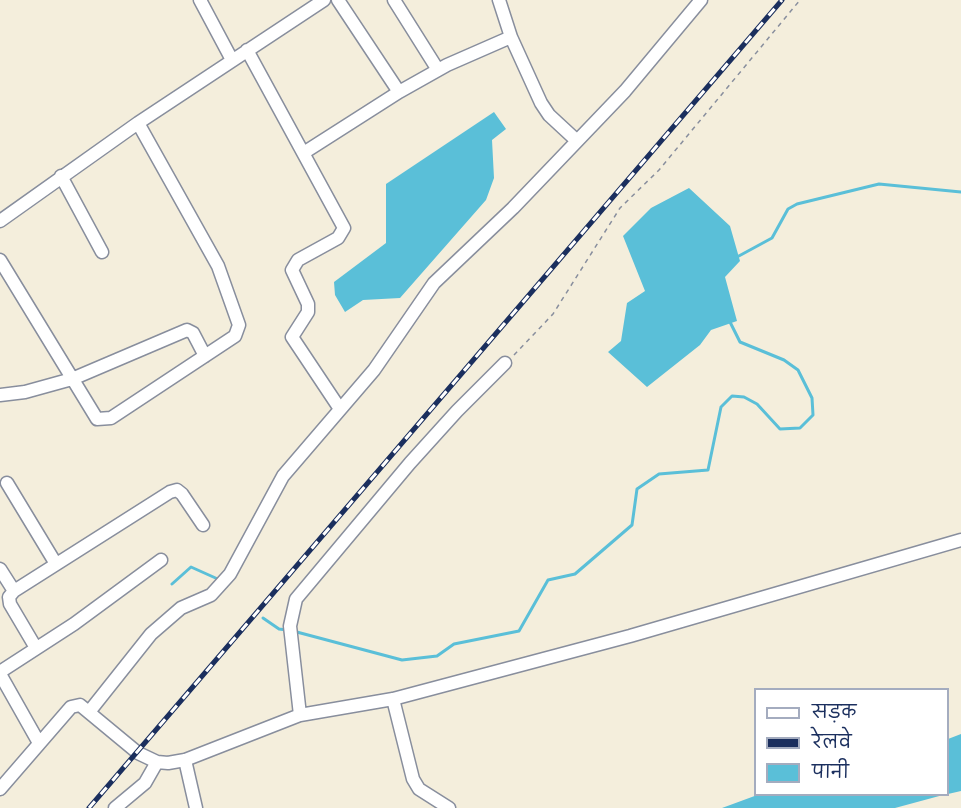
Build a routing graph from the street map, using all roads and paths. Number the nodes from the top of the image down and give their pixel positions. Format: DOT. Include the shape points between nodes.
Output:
graph roads {
  1 [pos="200,0"];
  2 [pos="324,0"];
  3 [pos="338,0"];
  4 [pos="394,0"];
  5 [pos="499,0"];
  6 [pos="701,0"];
  7 [pos="800,0"];
  8 [pos="511,37"];
  9 [pos="247,50"];
  10 [pos="232,60"];
  11 [pos="438,70"];
  12 [pos="399,92"];
  13 [pos="138,123"];
  14 [pos="576,140"];
  15 [pos="305,152"];
  16 [pos="61,176"];
  17 [pos="0,221"];
  18 [pos="102,252"];
  19 [pos="0,260"];
  20 [pos="205,356"];
  21 [pos="506,363"];
  22 [pos="72,379"];
  23 [pos="0,395"];
  24 [pos="340,409"];
  25 [pos="7,483"];
  26 [pos="203,525"];
  27 [pos="961,540"];
  28 [pos="161,560"];
  29 [pos="56,564"];
  30 [pos="0,569"];
  31 [pos="14,591"];
  32 [pos="36,648"];
  33 [pos="0,673"];
  34 [pos="393,699"];
  35 [pos="89,712"];
  36 [pos="300,715"];
  37 [pos="39,742"];
  38 [pos="184,760"];
  39 [pos="157,762"];
  40 [pos="0,789"];
  41 [pos="115,808"];
  42 [pos="196,808"];
  43 [pos="448,808"];
  1 -- 10 [label="street"];
  2 -- 9 [label="street"];
  3 -- 12 [label="street"];
  4 -- 11 [label="street"];
  5 -- 8 [label="street"];
  6 -- 14 [label="street" via="625,91"];
  7 -- 21 [label="path" via="659,170 620,208 553,314"];
  8 -- 11 [label="street"];
  8 -- 14 [label="street" via="541,103"];
  9 -- 10 [label="street"];
  9 -- 15 [label="street"];
  10 -- 13 [label="street"];
  11 -- 12 [label="street"];
  12 -- 15 [label="street"];
  13 -- 16 [label="street"];
  13 -- 20 [label="street" via="218,266 239,325 235,336"];
  14 -- 24 [label="street" via="513,208 434,283 374,370"];
  15 -- 24 [label="street" via="344,228 338,238 293,265 292,276 308,304 308,312 292,337"];
  16 -- 17 [label="street"];
  16 -- 18 [label="street"];
  19 -- 22 [label="street"];
  20 -- 22 [label="street" via="193,333 187,330"];
  20 -- 22 [label="street" via="103,421 92,413"];
  21 -- 36 [label="street" via="441,428 296,599 291,632"];
  22 -- 23 [label="street"];
  24 -- 35 [label="street" via="283,476 230,574 211,595 181,608 151,634"];
  25 -- 29 [label="street"];
  26 -- 29 [label="street" via="177,490"];
  27 -- 34 [label="street" via="630,636"];
  28 -- 32 [label="street"];
  29 -- 31 [label="street"];
  30 -- 31 [label="street"];
  31 -- 32 [label="street" via="10,603"];
  32 -- 33 [label="street"];
  33 -- 37 [label="street"];
  34 -- 36 [label="street"];
  34 -- 43 [label="street" via="413,779 419,789"];
  35 -- 37 [label="street" via="80,705 71,707"];
  35 -- 39 [label="street" via="138,753"];
  36 -- 38 [label="street"];
  37 -- 40 [label="street"];
  38 -- 39 [label="street"];
  38 -- 42 [label="street"];
  39 -- 41 [label="street" via="145,783"];
}
